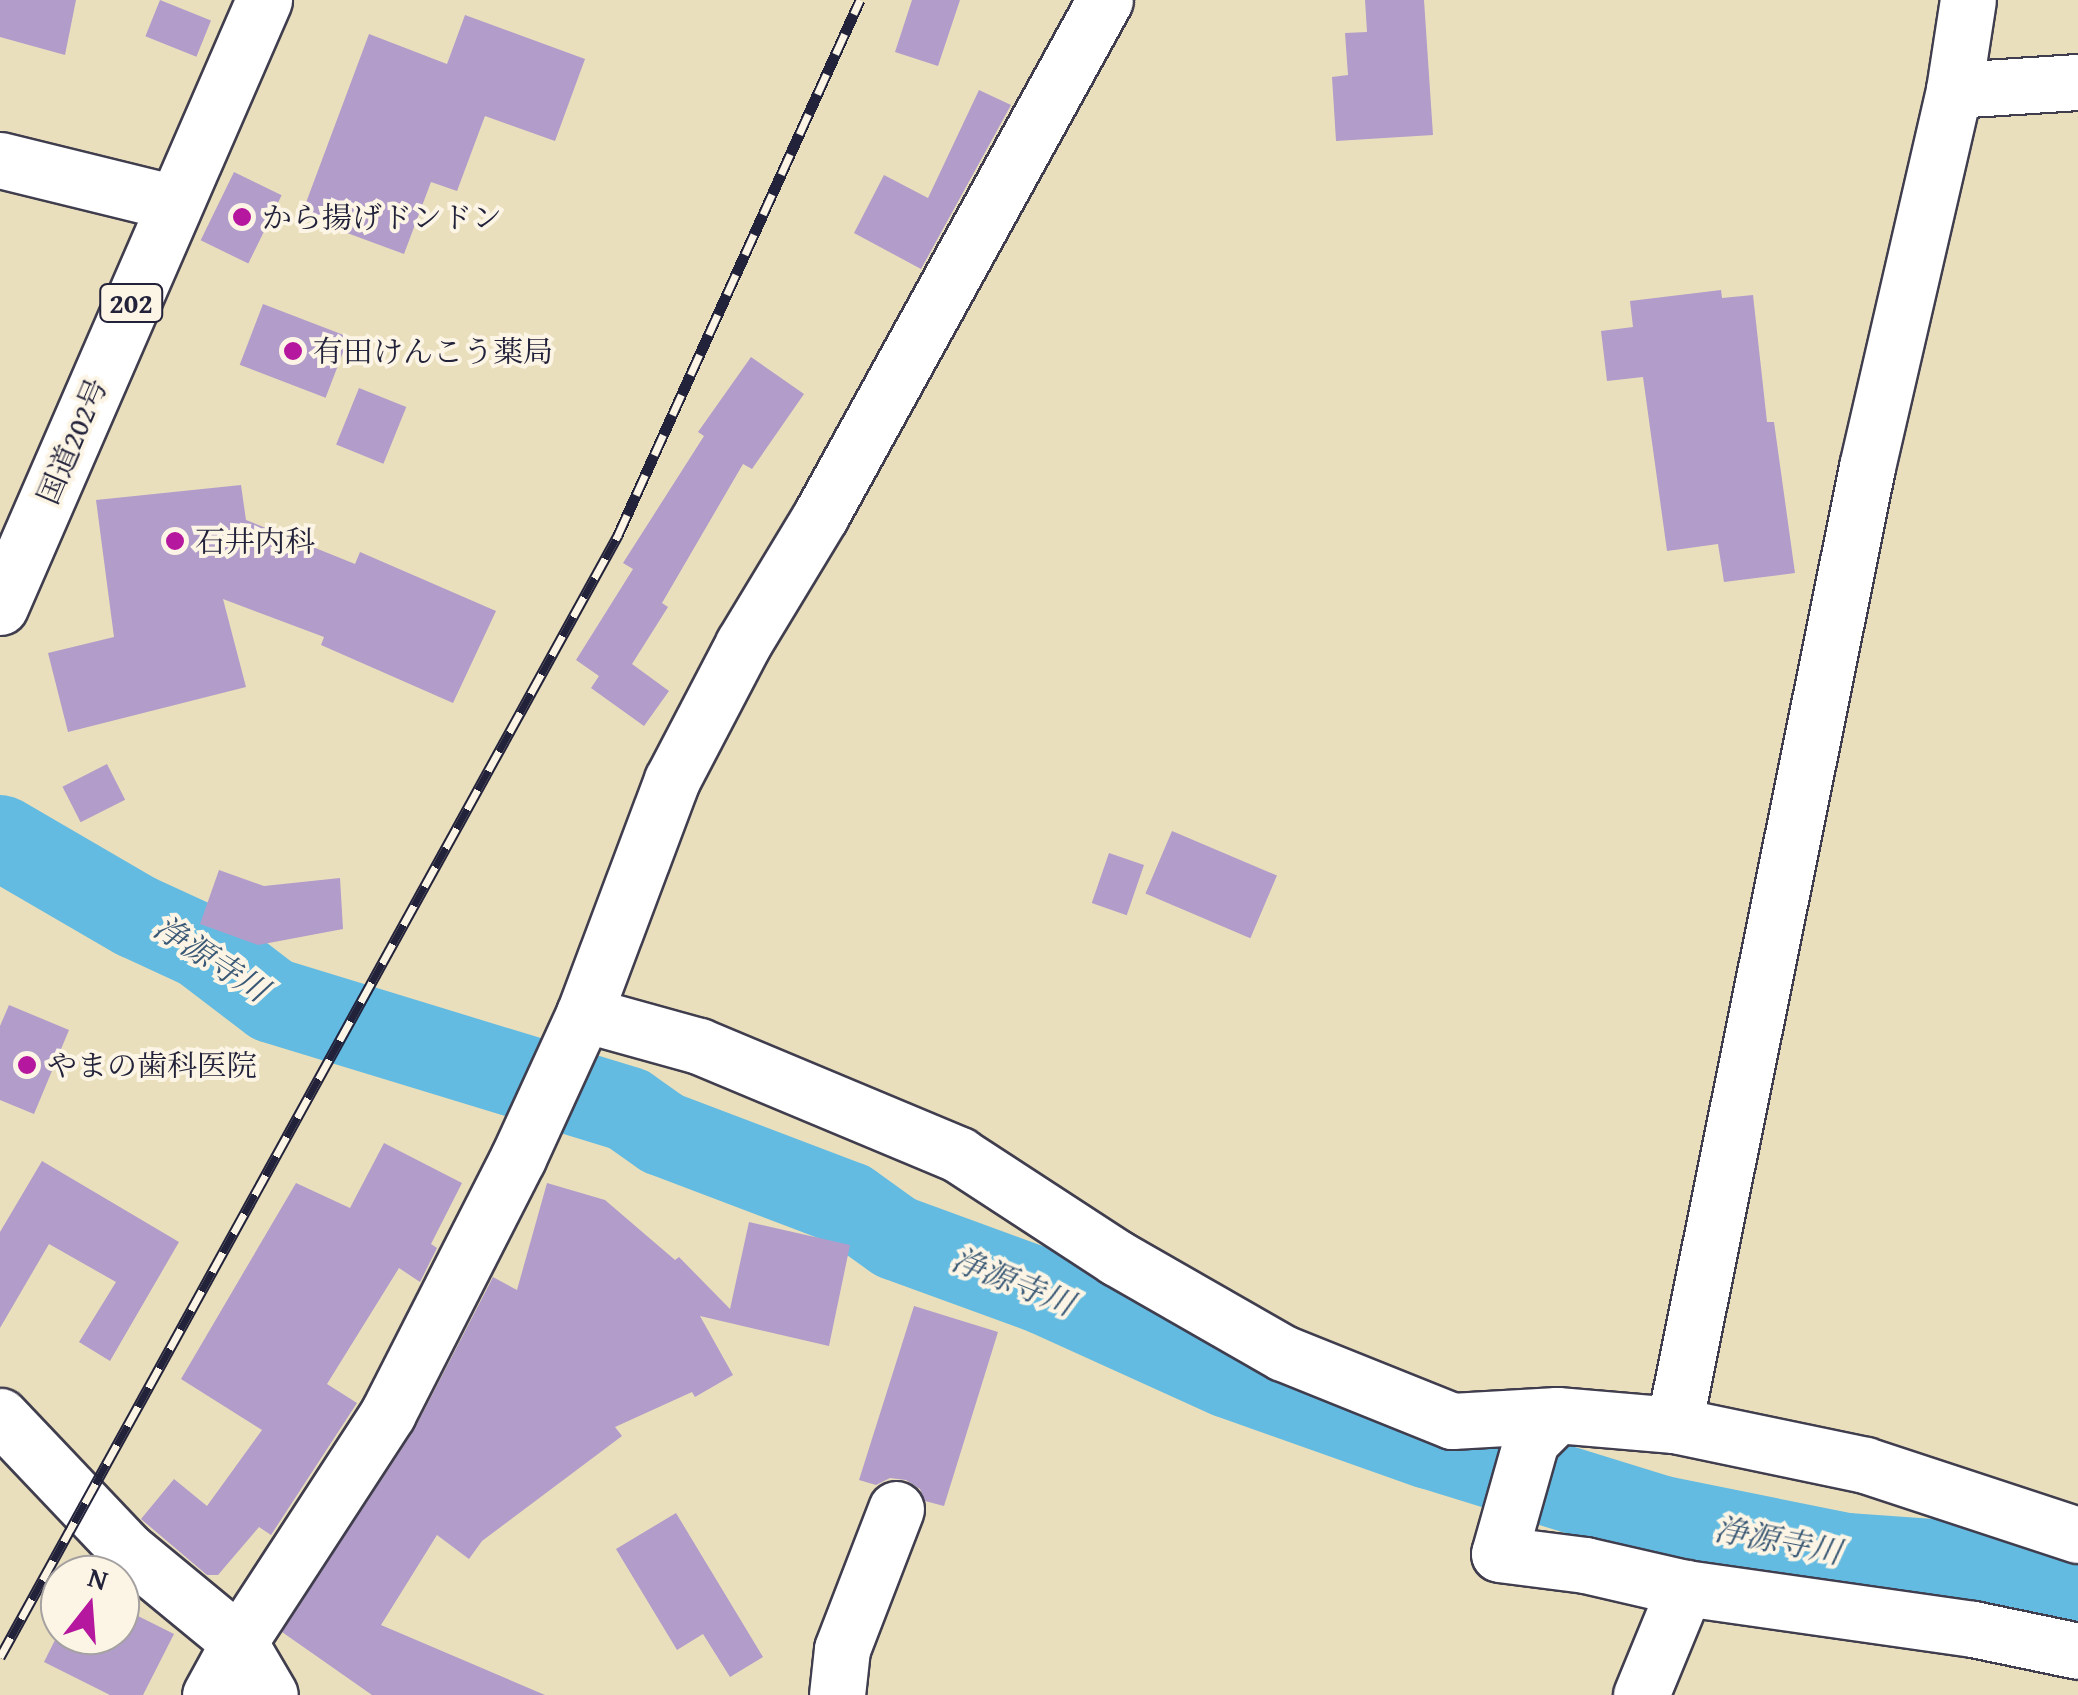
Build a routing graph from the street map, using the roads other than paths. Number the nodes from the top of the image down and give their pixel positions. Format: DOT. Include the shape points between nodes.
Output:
graph roads {
  1 [pos="264,0"];
  2 [pos="1106,0"];
  3 [pos="1968,0"];
  4 [pos="2078,82"];
  5 [pos="1954,90"];
  6 [pos="0,160"];
  7 [pos="175,202"];
  8 [pos="0,607"];
  9 [pos="584,1014"];
  10 [pos="0,1416"];
  11 [pos="1674,1425"];
  12 [pos="1544,1428"];
  13 [pos="896,1509"];
  14 [pos="2078,1535"];
  15 [pos="1685,1588"];
  16 [pos="239,1642"];
  17 [pos="2078,1651"];
  18 [pos="210,1695"];
  19 [pos="270,1695"];
  20 [pos="836,1695"];
  21 [pos="1641,1695"];
  1 -- 7 [label="main road, 国道202号 / 202"];
  2 -- 9 [label="main road" via="672,780"];
  3 -- 5 [label="main road"];
  4 -- 5 [label="main road"];
  5 -- 11 [label="main road" via="1867,466"];
  6 -- 7 [label="main road"];
  7 -- 8 [label="main road, 国道202号 / 202"];
  9 -- 12 [label="main road" via="699,1046 959,1155 1117,1258 1283,1354 1452,1422"];
  9 -- 16 [label="main road" via="388,1413"];
  10 -- 16 [label="main road" via="126,1549"];
  11 -- 12 [label="main road"];
  11 -- 14 [label="main road" via="1865,1466"];
  12 -- 15 [label="main road" via="1499,1554"];
  13 -- 20 [label="main road" via="842,1649"];
  15 -- 17 [label="main road" via="1973,1629"];
  15 -- 21 [label="main road"];
  16 -- 18 [label="main road"];
  16 -- 19 [label="main road"];
}
